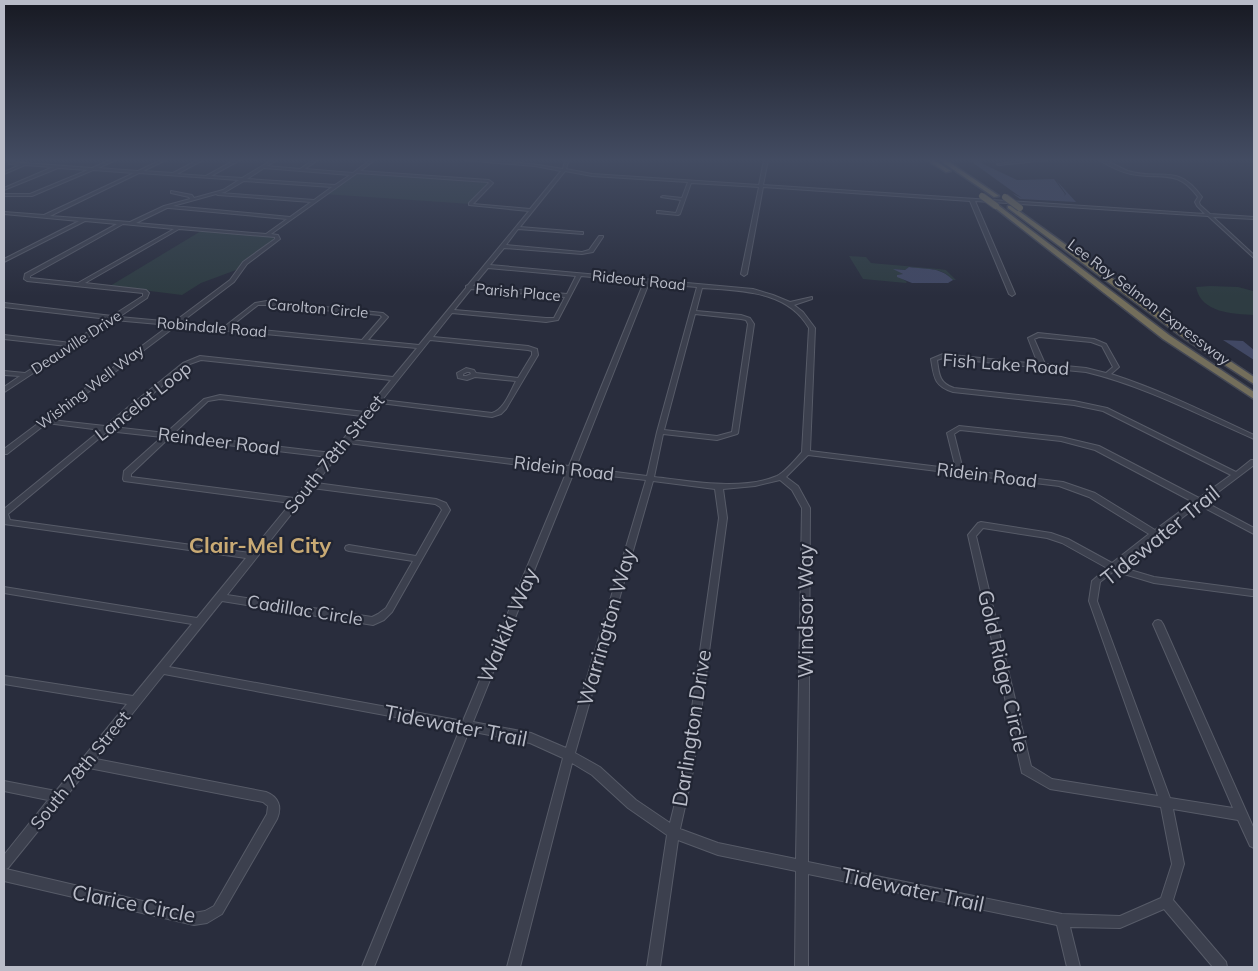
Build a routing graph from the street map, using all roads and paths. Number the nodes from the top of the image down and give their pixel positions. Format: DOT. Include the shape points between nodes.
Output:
graph roads {
  1 [pos="69,205"];
  2 [pos="171,205"];
  3 [pos="308,205"];
  4 [pos="477,205"];
  5 [pos="535,205"];
  6 [pos="681,205"];
  7 [pos="758,205"];
  8 [pos="974,205"];
  9 [pos="995,205"];
  10 [pos="1008,205"];
  11 [pos="1016,205"];
  12 [pos="1056,205"];
  13 [pos="1198,205"];
  14 [pos="165,207"];
  15 [pos="531,210"];
  16 [pos="659,212"];
  17 [pos="4,213"];
  18 [pos="1210,215"];
  19 [pos="46,216"];
  20 [pos="291,218"];
  21 [pos="1254,218"];
  22 [pos="84,220"];
  23 [pos="122,223"];
  24 [pos="130,224"];
  25 [pos="178,228"];
  26 [pos="517,228"];
  27 [pos="581,233"];
  28 [pos="267,235"];
  29 [pos="602,237"];
  30 [pos="502,246"];
  31 [pos="1254,257"];
  32 [pos="4,261"];
  33 [pos="486,266"];
  34 [pos="580,274"];
  35 [pos="744,274"];
  36 [pos="647,282"];
  37 [pos="79,284"];
  38 [pos="700,286"];
  39 [pos="468,287"];
  40 [pos="1012,294"];
  41 [pos="568,296"];
  42 [pos="810,298"];
  43 [pos="790,304"];
  44 [pos="4,305"];
  45 [pos="449,312"];
  46 [pos="693,312"];
  47 [pos="113,318"];
  48 [pos="176,323"];
  49 [pos="226,328"];
  50 [pos="4,337"];
  51 [pos="428,338"];
  52 [pos="364,341"];
  53 [pos="73,345"];
  54 [pos="420,347"];
  55 [pos="1042,365"];
  56 [pos="1254,372"];
  57 [pos="4,373"];
  58 [pos="1108,374"];
  59 [pos="25,375"];
  60 [pos="474,375"];
  61 [pos="395,379"];
  62 [pos="520,380"];
  63 [pos="1254,381"];
  64 [pos="4,390"];
  65 [pos="1254,395"];
  66 [pos="377,401"];
  67 [pos="366,414"];
  68 [pos="46,421"];
  69 [pos="109,428"];
  70 [pos="660,432"];
  71 [pos="168,435"];
  72 [pos="1254,437"];
  73 [pos="345,440"];
  74 [pos="4,452"];
  75 [pos="806,453"];
  76 [pos="334,455"];
  77 [pos="1254,462"];
  78 [pos="572,469"];
  79 [pos="960,472"];
  80 [pos="1236,474"];
  81 [pos="781,477"];
  82 [pos="650,479"];
  83 [pos="309,485"];
  84 [pos="719,487"];
  85 [pos="296,501"];
  86 [pos="1199,502"];
  87 [pos="4,514"];
  88 [pos="1254,531"];
  89 [pos="1155,534"];
  90 [pos="349,548"];
  91 [pos="252,556"];
  92 [pos="418,559"];
  93 [pos="1114,568"];
  94 [pos="4,590"];
  95 [pos="1252,593"];
  96 [pos="219,597"];
  97 [pos="199,622"];
  98 [pos="1158,624"];
  99 [pos="160,669"];
  100 [pos="4,680"];
  101 [pos="135,701"];
  102 [pos="465,726"];
  103 [pos="568,755"];
  104 [pos="86,762"];
  105 [pos="4,786"];
  106 [pos="58,797"];
  107 [pos="1166,802"];
  108 [pos="1243,816"];
  109 [pos="673,832"];
  110 [pos="1254,842"];
  111 [pos="4,864"];
  112 [pos="804,866"];
  113 [pos="4,875"];
  114 [pos="1166,902"];
  115 [pos="1062,920"];
  116 [pos="368,967"];
  117 [pos="513,967"];
  118 [pos="653,967"];
  119 [pos="801,967"];
  120 [pos="1074,967"];
  121 [pos="1221,967"];
  1 -- 19 [label="street"];
  2 -- 14 [label="street"];
  3 -- 20 [label="street"];
  4 -- 15 [label="street"];
  5 -- 15 [label="street, South 78th Street"];
  6 -- 16 [label="street" via="678,214"];
  7 -- 35 [label="street"];
  8 -- 40 [label="street"];
  9 -- 65 [label="highway, Lee Roy Selmon Expressway, bridge" via="1156,330"];
  10 -- 63 [label="highway" via="1188,337"];
  11 -- 56 [label="highway, Lee Roy Selmon Expressway, bridge"];
  12 -- 18 [label="street"];
  13 -- 18 [label="street"];
  14 -- 20 [label="street"];
  14 -- 24 [label="street"];
  15 -- 26 [label="street, South 78th Street"];
  17 -- 19 [label="street"];
  18 -- 21 [label="street"];
  18 -- 31 [label="street"];
  19 -- 22 [label="street"];
  20 -- 28 [label="street"];
  22 -- 23 [label="street"];
  22 -- 32 [label="street"];
  23 -- 24 [label="street"];
  23 -- 37 [label="street" via="27,275 27,280"];
  24 -- 25 [label="street"];
  25 -- 28 [label="street"];
  25 -- 37 [label="street"];
  26 -- 27 [label="street"];
  26 -- 30 [label="street, South 78th Street"];
  28 -- 48 [label="street, Wishing Well Way" via="278,239 245,263 235,279"];
  29 -- 30 [label="street" via="591,251 582,253"];
  30 -- 33 [label="street, South 78th Street"];
  33 -- 34 [label="street, Rideout Road"];
  33 -- 39 [label="street, South 78th Street"];
  34 -- 36 [label="street, Rideout Road"];
  34 -- 41 [label="street"];
  36 -- 38 [label="street, Rideout Road"];
  36 -- 78 [label="street, Waikiki Way"];
  37 -- 47 [label="street, Deauville Drive" via="146,293 145,297"];
  38 -- 43 [label="street, Rideout Road" via="764,293"];
  38 -- 46 [label="street, Warrington Way"];
  39 -- 41 [label="street, Parish Place"];
  39 -- 45 [label="street, South 78th Street"];
  41 -- 45 [label="street" via="556,319"];
  42 -- 43 [label="street"];
  43 -- 75 [label="street" via="805,316 812,328"];
  44 -- 47 [label="street, Robindale Road"];
  45 -- 51 [label="street, South 78th Street"];
  46 -- 70 [label="street, Warrington Way"];
  46 -- 70 [label="street" via="741,317 751,324 735,433 717,438"];
  47 -- 48 [label="street, Robindale Road"];
  47 -- 53 [label="street, Deauville Drive"];
  48 -- 49 [label="street, Robindale Road"];
  48 -- 68 [label="street, Wishing Well Way"];
  49 -- 52 [label="street, Robindale Road"];
  49 -- 52 [label="street, Carolton Circle" via="257,304 267,303 381,314 385,317"];
  50 -- 53 [label="street"];
  51 -- 54 [label="street, South 78th Street"];
  51 -- 62 [label="street" via="535,350"];
  52 -- 54 [label="street, Robindale Road"];
  53 -- 59 [label="street, Deauville Drive"];
  54 -- 61 [label="street, South 78th Street"];
  55 -- 58 [label="street, Fish Lake Road"];
  55 -- 58 [label="street" via="1031,338 1092,340 1104,345 1116,367"];
  55 -- 80 [label="street, Fish Lake Road" via="942,356 934,359 942,387 1106,409"];
  57 -- 59 [label="street"];
  58 -- 72 [label="street, Fish Lake Road"];
  59 -- 64 [label="street, Deauville Drive"];
  60 -- 62 [label="street"];
  61 -- 66 [label="street, South 78th Street"];
  61 -- 69 [label="street, Lancelot Loop" via="200,358 185,364"];
  62 -- 66 [label="street" via="503,409 492,415"];
  66 -- 67 [label="street, South 78th Street"];
  67 -- 71 [label="street" via="220,397 206,400"];
  67 -- 73 [label="street, South 78th Street"];
  68 -- 69 [label="street, Reindeer Road"];
  68 -- 74 [label="street, Wishing Well Way"];
  69 -- 71 [label="street, Reindeer Road"];
  69 -- 87 [label="street, Lancelot Loop"];
  70 -- 82 [label="street, Warrington Way"];
  71 -- 76 [label="street, Reindeer Road"];
  71 -- 85 [label="street" via="127,472 127,479"];
  73 -- 76 [label="street, South 78th Street"];
  73 -- 78 [label="street, Ridein Road"];
  75 -- 79 [label="street, Ridein Road"];
  75 -- 81 [label="street"];
  76 -- 83 [label="street, South 78th Street"];
  77 -- 80 [label="street, Tidewater Trail"];
  78 -- 82 [label="street, Ridein Road"];
  78 -- 102 [label="street, Waikiki Way"];
  79 -- 86 [label="street" via="950,433 959,428 1061,439 1097,448"];
  79 -- 89 [label="street, Ridein Road" via="1060,484 1092,496"];
  80 -- 86 [label="street, Tidewater Trail"];
  81 -- 84 [label="street, Ridein Road" via="755,484"];
  81 -- 112 [label="street, Windsor Way" via="795,488 806,508"];
  82 -- 84 [label="street, Ridein Road"];
  82 -- 103 [label="street, Warrington Way"];
  83 -- 85 [label="street, South 78th Street"];
  83 -- 92 [label="street, Cadillac Circle" via="443,505 446,510"];
  84 -- 109 [label="street, Darlington Drive" via="723,518 688,771"];
  85 -- 91 [label="street, South 78th Street"];
  86 -- 88 [label="street"];
  86 -- 89 [label="street, Tidewater Trail"];
  87 -- 91 [label="street, Lancelot Loop" via="7,522"];
  89 -- 93 [label="street, Tidewater Trail"];
  90 -- 92 [label="street"];
  91 -- 96 [label="street, South 78th Street"];
  92 -- 96 [label="street, Cadillac Circle" via="389,610 373,621"];
  93 -- 95 [label="street" via="1154,580"];
  93 -- 107 [label="street, Tidewater Trail" via="1096,580 1093,601"];
  93 -- 107 [label="street, Gold Ridge Circle" via="1048,535 981,525 972,535 1026,768 1050,784"];
  94 -- 97 [label="street"];
  96 -- 97 [label="street, South 78th Street"];
  97 -- 99 [label="street, South 78th Street"];
  98 -- 108 [label="street"];
  99 -- 101 [label="street, South 78th Street"];
  99 -- 102 [label="street, Tidewater Trail"];
  100 -- 101 [label="street"];
  101 -- 104 [label="street, South 78th Street"];
  102 -- 103 [label="street, Tidewater Trail" via="531,738"];
  102 -- 116 [label="street, Waikiki Way"];
  103 -- 109 [label="street, Tidewater Trail" via="596,771 632,804"];
  103 -- 117 [label="street, Warrington Way"];
  104 -- 106 [label="street, South 78th Street"];
  104 -- 113 [label="street, Clarice Circle" via="266,797 274,804 273,815 218,910 194,920"];
  105 -- 106 [label="street"];
  106 -- 111 [label="street, South 78th Street"];
  107 -- 108 [label="street, Gold Ridge Circle"];
  107 -- 114 [label="street, Tidewater Trail" via="1178,864"];
  108 -- 110 [label="street"];
  109 -- 112 [label="street, Tidewater Trail" via="718,849"];
  109 -- 118 [label="street, Darlington Drive"];
  112 -- 115 [label="street, Tidewater Trail"];
  112 -- 119 [label="street, Windsor Way"];
  114 -- 115 [label="street, Tidewater Trail" via="1120,922"];
  114 -- 121 [label="street"];
  115 -- 120 [label="street"];
}
